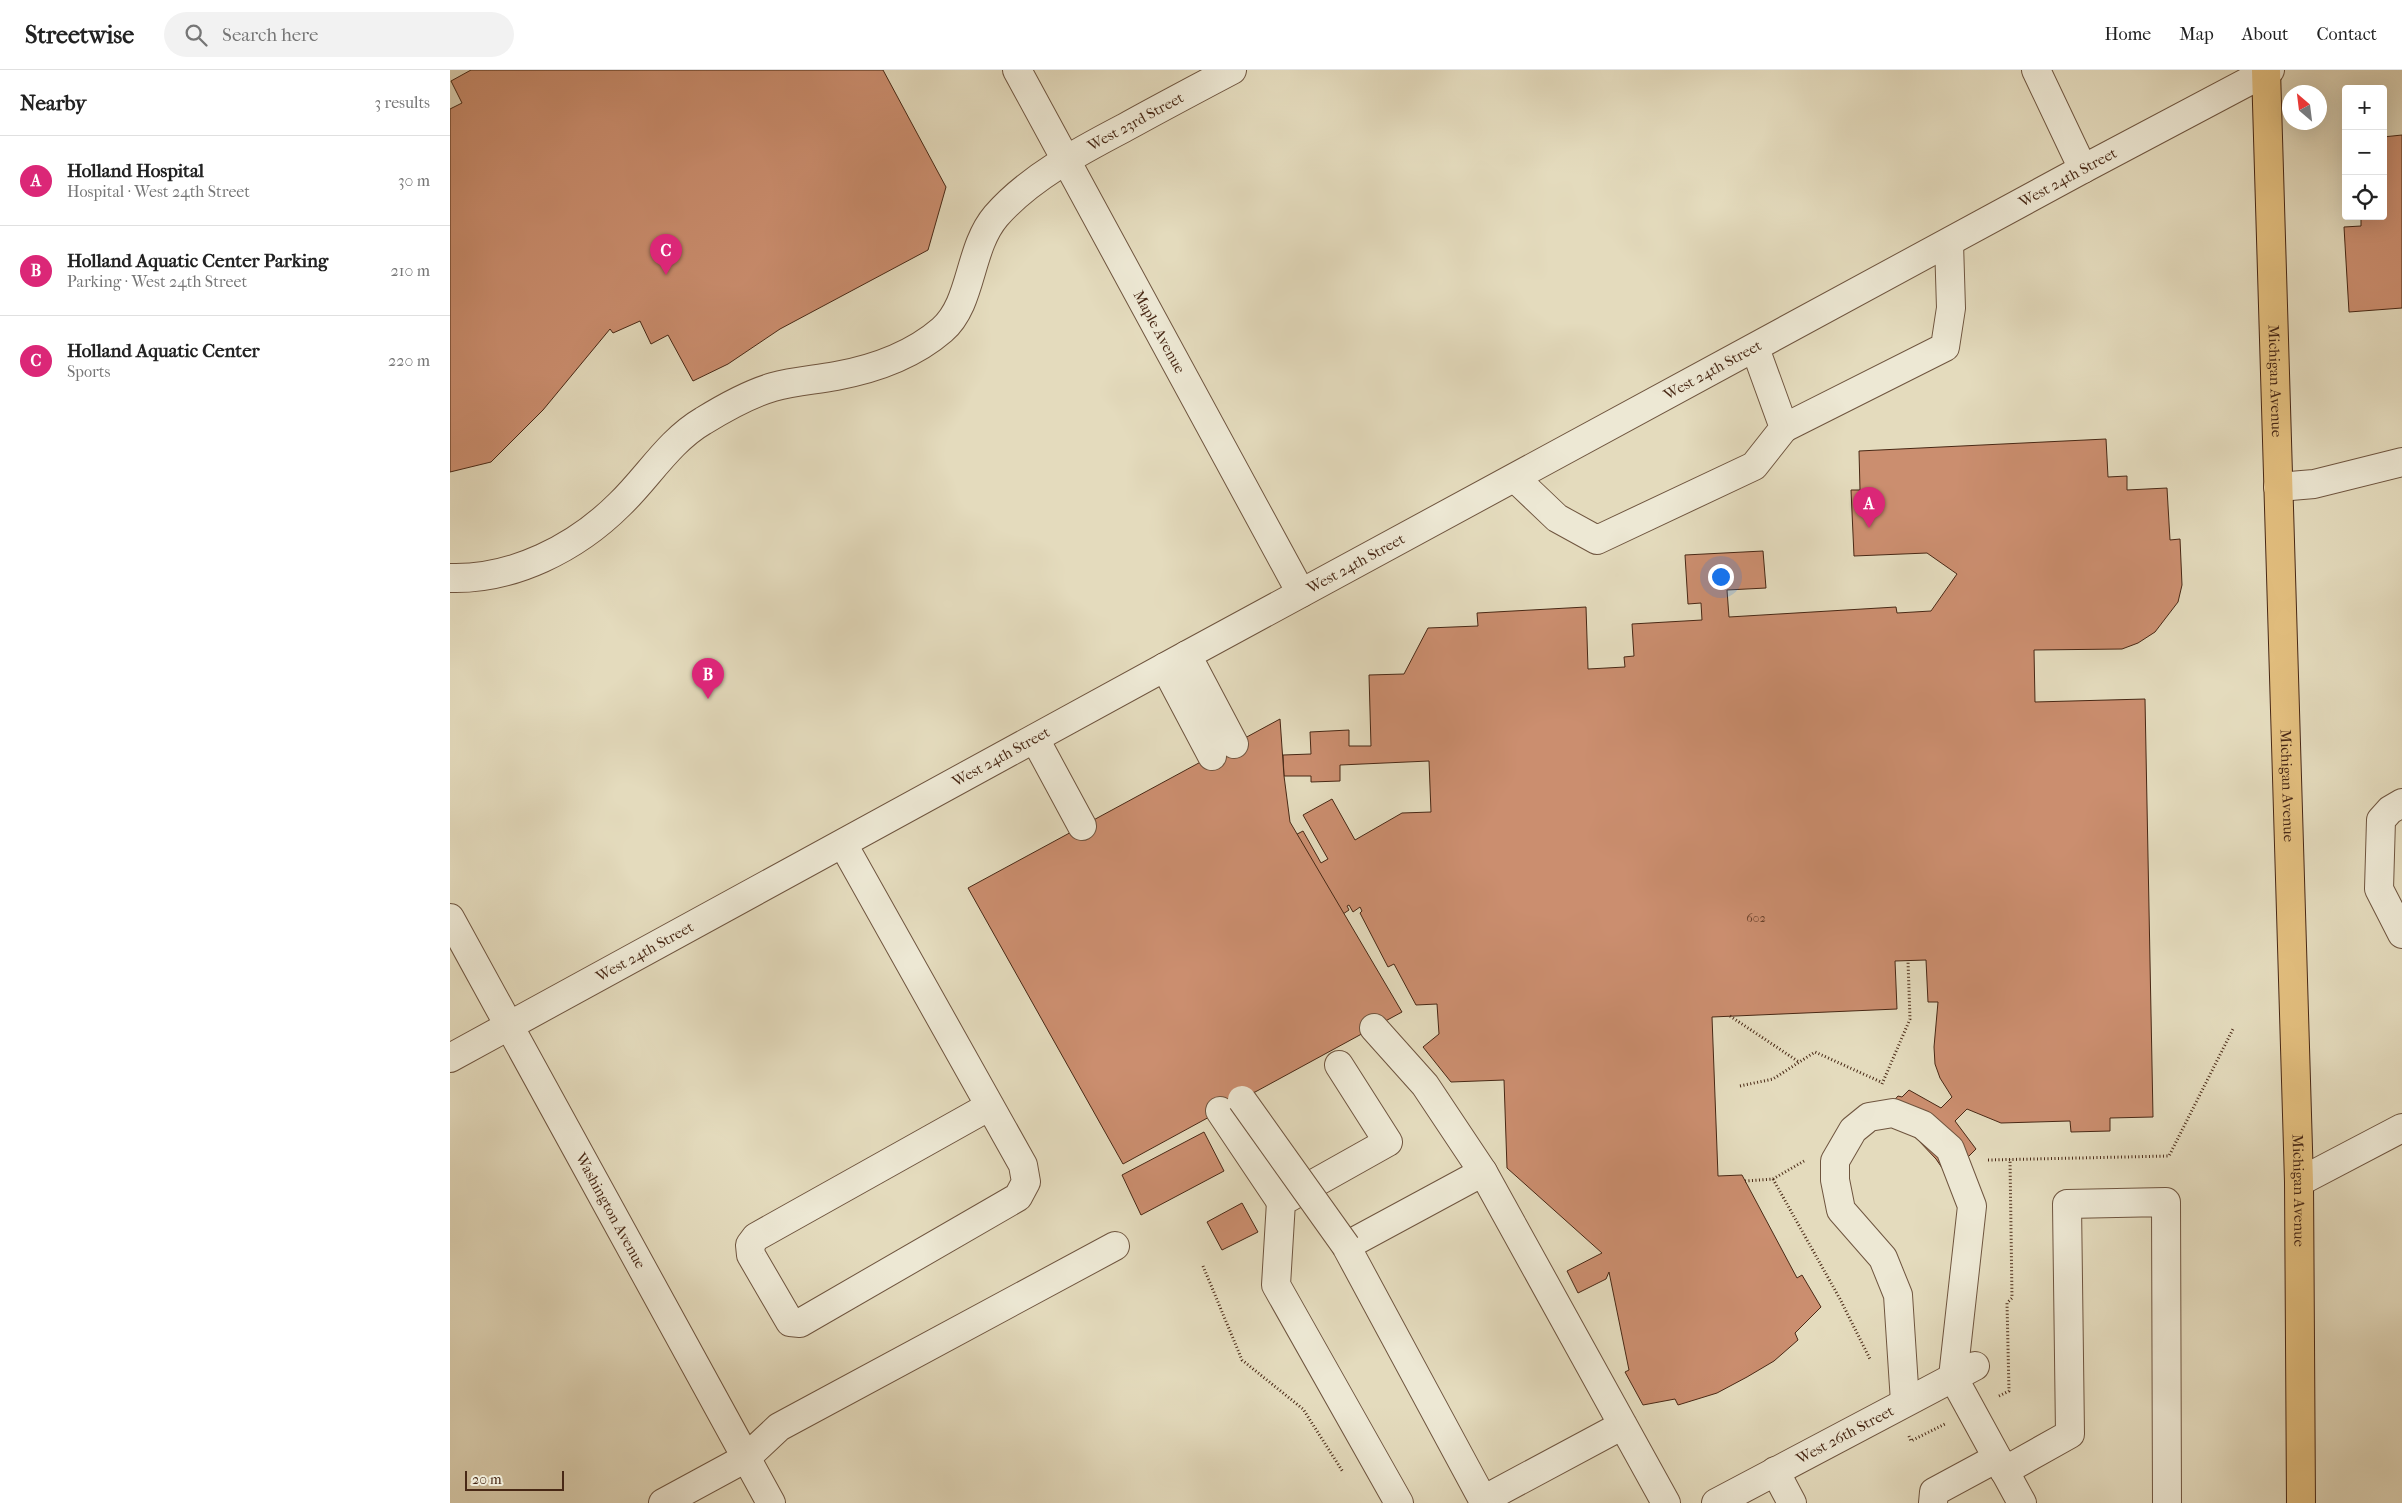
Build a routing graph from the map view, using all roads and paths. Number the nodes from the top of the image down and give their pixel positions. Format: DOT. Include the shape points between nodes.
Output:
graph roads {
  1 [pos="1017,70"];
  2 [pos="1232,70"];
  3 [pos="2036,70"];
  4 [pos="2267,71"];
  5 [pos="1065,159"];
  6 [pos="2083,169"];
  7 [pos="1949,243"];
  8 [pos="1755,348"];
  9 [pos="1784,428"];
  10 [pos="2402,462"];
  11 [pos="1515,478"];
  12 [pos="2278,487"];
  13 [pos="450,578"];
  14 [pos="1301,593"];
  15 [pos="1176,661"];
  16 [pos="1035,739"];
  17 [pos="1223,750"];
  18 [pos="2402,803"];
  19 [pos="1082,826"];
  20 [pos="843,844"];
  21 [pos="450,918"];
  22 [pos="2402,934"];
  23 [pos="1908,961"];
  24 [pos="1730,1016"];
  25 [pos="510,1026"];
  26 [pos="1374,1028"];
  27 [pos="2234,1029"];
  28 [pos="450,1058"];
  29 [pos="1799,1062"];
  30 [pos="1339,1066"];
  31 [pos="1882,1083"];
  32 [pos="1740,1086"];
  33 [pos="990,1106"];
  34 [pos="1873,1116"];
  35 [pos="2402,1128"];
  36 [pos="1954,1160"];
  37 [pos="1483,1172"];
  38 [pos="1773,1179"];
  39 [pos="1745,1181"];
  40 [pos="2299,1182"];
  41 [pos="1282,1202"];
  42 [pos="1115,1246"];
  43 [pos="1346,1246"];
  44 [pos="1203,1266"];
  45 [pos="1964,1371"];
  46 [pos="1905,1402"];
  47 [pos="1623,1425"];
  48 [pos="746,1458"];
  49 [pos="2001,1464"];
  50 [pos="1775,1472"];
  51 [pos="1346,1476"];
  52 [pos="663,1503"];
  53 [pos="771,1503"];
  54 [pos="1399,1503"];
  55 [pos="1666,1503"];
  56 [pos="1716,1503"];
  57 [pos="1792,1503"];
  58 [pos="1932,1503"];
  59 [pos="2022,1503"];
  60 [pos="2166,1503"];
  61 [pos="2302,1503"];
  1 -- 5 [label="street, Maple Avenue"];
  2 -- 5 [label="street, West 23rd Street"];
  3 -- 6 [label="street"];
  4 -- 6 [label="street, West 24th Street"];
  4 -- 12 [label="main road, Michigan Avenue"];
  5 -- 13 [label="street, West 23rd Street" via="995,217 981,241 954,316 944,329 924,343 868,369 770,388 734,404 701,422 677,441 621,504 578,538 535,563 468,578"];
  5 -- 14 [label="street, Maple Avenue"];
  6 -- 7 [label="street, West 24th Street"];
  7 -- 8 [label="street, West 24th Street"];
  7 -- 9 [label="street" via="1951,308 1944,347"];
  8 -- 9 [label="street"];
  8 -- 11 [label="street, West 24th Street"];
  9 -- 11 [label="street" via="1754,466 1597,540 1557,518"];
  10 -- 12 [label="street" via="2314,484"];
  11 -- 14 [label="street, West 24th Street"];
  12 -- 40 [label="main road, Michigan Avenue"];
  14 -- 15 [label="street, West 24th Street"];
  15 -- 16 [label="street, West 24th Street"];
  15 -- 17 [label="street"];
  16 -- 19 [label="street"];
  16 -- 20 [label="street, West 24th Street"];
  18 -- 22 [label="street" via="2381,820 2379,890"];
  20 -- 25 [label="street, West 24th Street"];
  20 -- 33 [label="street"];
  21 -- 25 [label="street, Washington Avenue"];
  23 -- 31 [label="path" via="1910,1019"];
  24 -- 29 [label="path"];
  25 -- 28 [label="street, West 24th Street"];
  25 -- 48 [label="street, Washington Avenue"];
  26 -- 37 [label="street" via="1425,1085"];
  27 -- 36 [label="path" via="2169,1156"];
  29 -- 31 [label="path" via="1815,1052"];
  29 -- 32 [label="path" via="1773,1079"];
  30 -- 41 [label="street" via="1388,1142"];
  31 -- 34 [label="path"];
  33 -- 33 [label="street" via="1023,1165 1026,1182 1018,1197 800,1323 790,1322 751,1255 750,1245 756,1237"];
  34 -- 36 [label="street" via="1893,1113 1923,1125 1950,1149"];
  34 -- 46 [label="street" via="1853,1130 1835,1161 1835,1180 1841,1210 1883,1258 1898,1295"];
  35 -- 40 [label="street"];
  36 -- 45 [label="street" via="1972,1206"];
  37 -- 43 [label="street"];
  37 -- 47 [label="street"];
  38 -- 39 [label="path"];
  40 -- 61 [label="main road, Michigan Avenue"];
  41 -- 43 [label="street, bridge" via="1231,1106"];
  41 -- 54 [label="street" via="1276,1285"];
  42 -- 48 [label="street" via="779,1427"];
  43 -- 47 [label="street" via="1483,1500"];
  44 -- 51 [label="path" via="1242,1360 1303,1410"];
  45 -- 46 [label="street, West 26th Street"];
  45 -- 49 [label="street"];
  46 -- 50 [label="street, West 26th Street"];
  47 -- 55 [label="street"];
  48 -- 52 [label="street"];
  48 -- 53 [label="street, Washington Avenue"];
  49 -- 58 [label="street" via="1934,1492"];
  49 -- 59 [label="street"];
  49 -- 60 [label="street" via="2070,1434 2067,1204 2166,1202"];
  50 -- 56 [label="street, West 26th Street"];
  50 -- 57 [label="street"];
}
